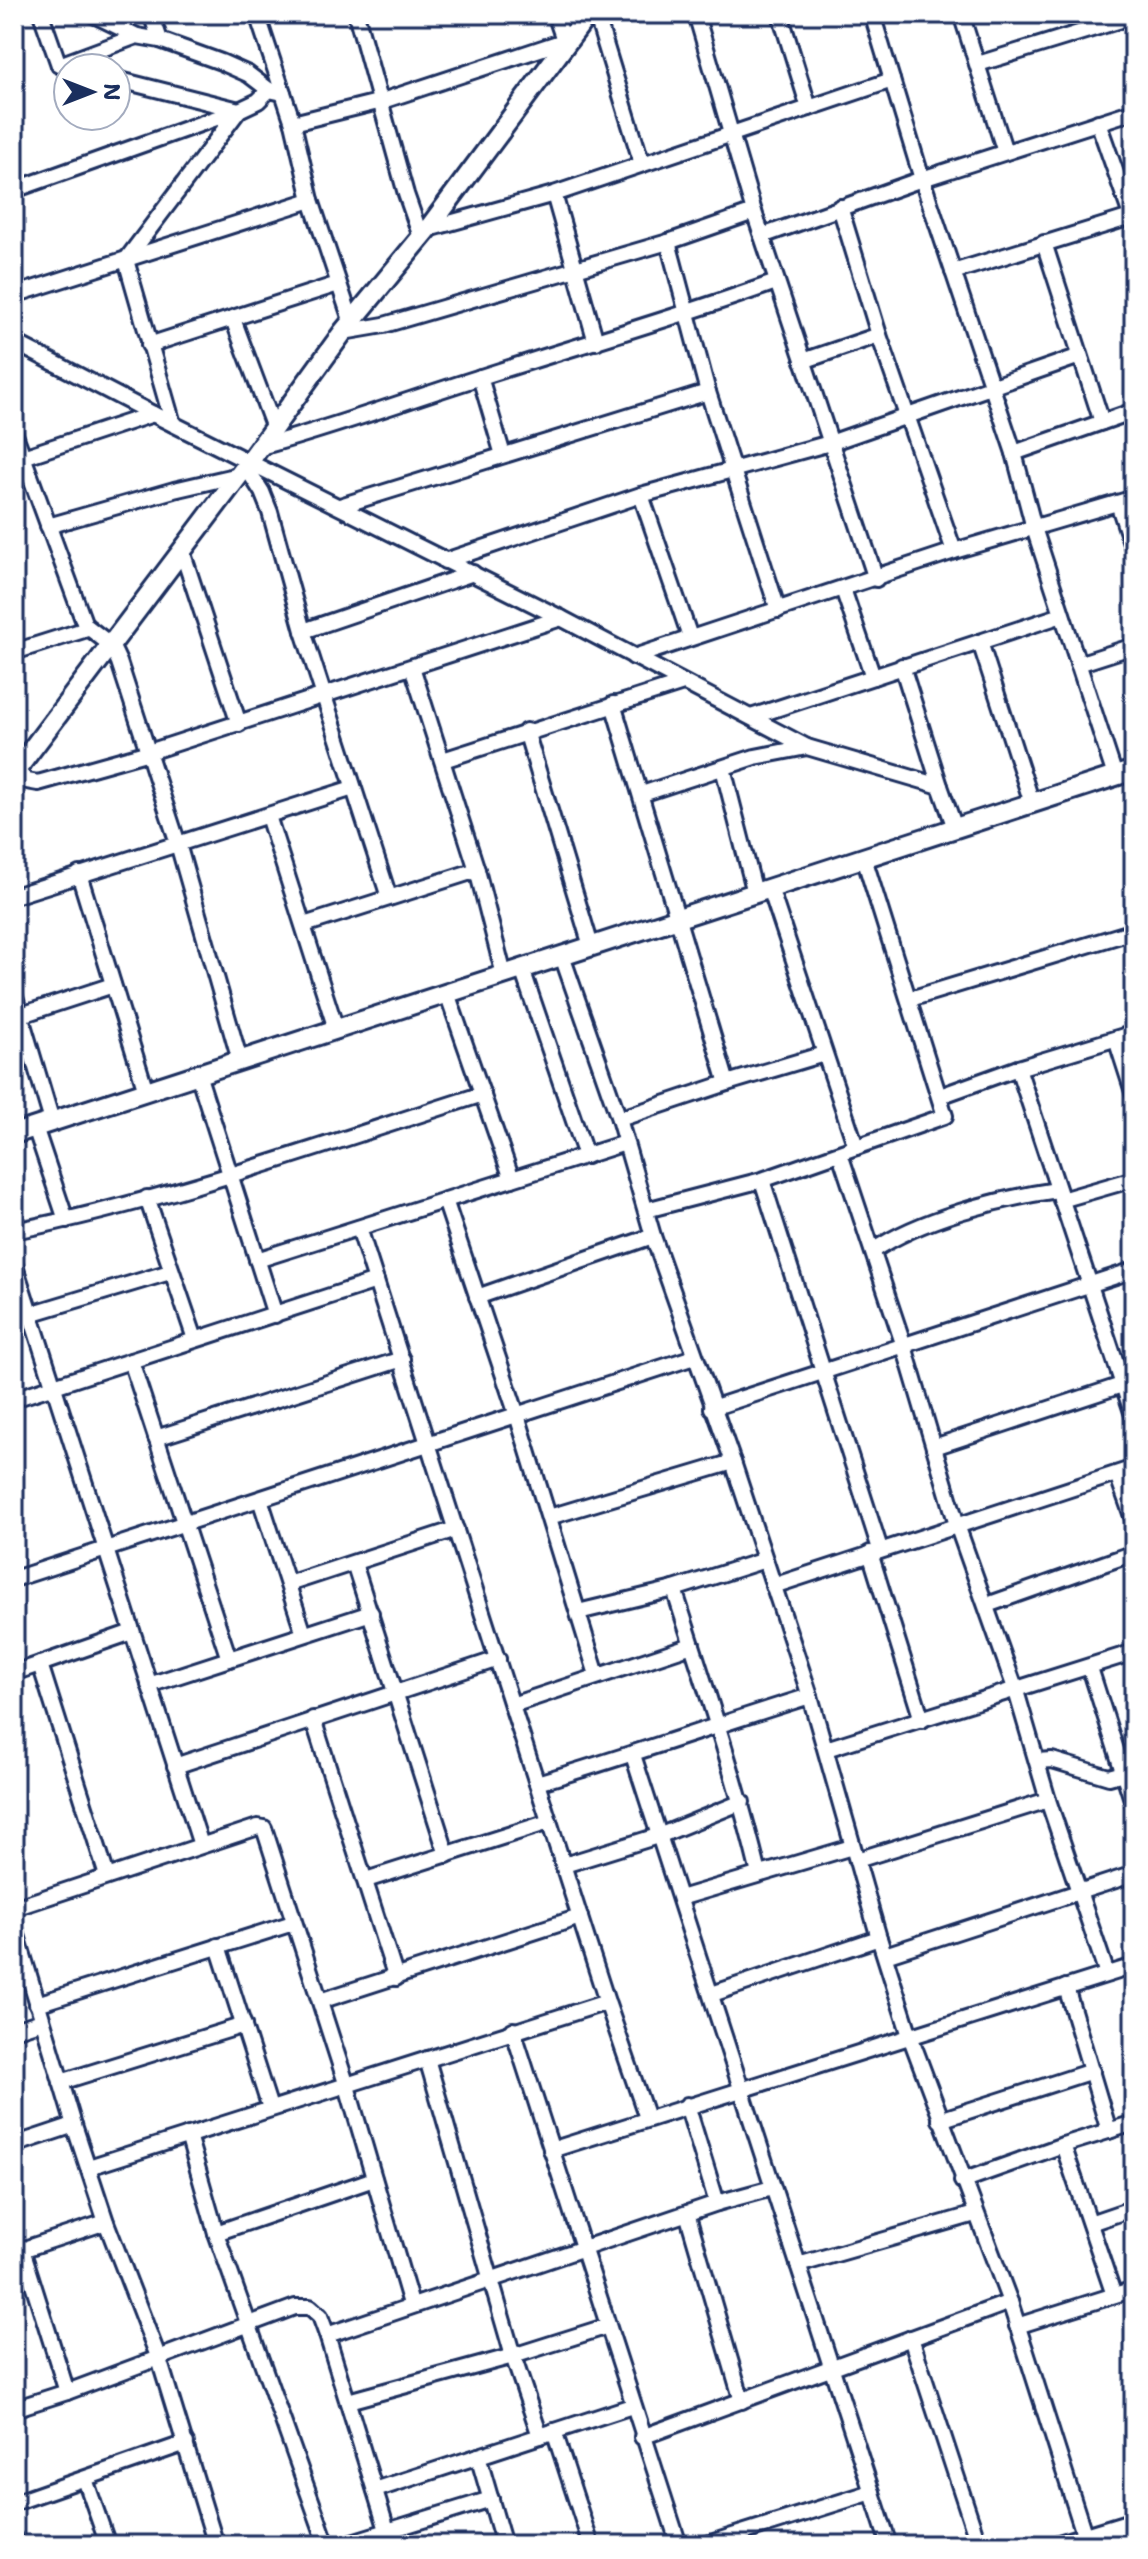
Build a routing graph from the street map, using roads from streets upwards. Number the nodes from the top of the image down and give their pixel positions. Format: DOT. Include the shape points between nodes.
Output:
graph roads {
  1 [pos="41,14"];
  2 [pos="92,14"];
  3 [pos="151,14"];
  4 [pos="257,14"];
  5 [pos="356,14"];
  6 [pos="555,14"];
  7 [pos="588,14"];
  8 [pos="596,14"];
  9 [pos="696,14"];
  10 [pos="780,14"];
  11 [pos="872,14"];
  12 [pos="961,14"];
  13 [pos="1134,16"];
  14 [pos="137,36"];
  15 [pos="160,40"];
  16 [pos="565,43"];
  17 [pos="59,52"];
  18 [pos="99,52"];
  19 [pos="978,64"];
  20 [pos="892,80"];
  21 [pos="132,83"];
  22 [pos="276,92"];
  23 [pos="382,101"];
  24 [pos="809,108"];
  25 [pos="239,110"];
  26 [pos="1134,111"];
  27 [pos="1098,122"];
  28 [pos="293,123"];
  29 [pos="732,136"];
  30 [pos="1005,152"];
  31 [pos="642,164"];
  32 [pos="922,179"];
  33 [pos="14,190"];
  34 [pos="554,194"];
  35 [pos="311,200"];
  36 [pos="840,207"];
  37 [pos="754,212"];
  38 [pos="1133,219"];
  39 [pos="424,233"];
  40 [pos="762,236"];
  41 [pos="668,242"];
  42 [pos="1044,243"];
  43 [pos="126,260"];
  44 [pos="574,269"];
  45 [pos="953,272"];
  46 [pos="776,282"];
  47 [pos="338,284"];
  48 [pos="14,295"];
  49 [pos="686,314"];
  50 [pos="233,319"];
  51 [pos="347,328"];
  52 [pos="879,335"];
  53 [pos="14,342"];
  54 [pos="596,342"];
  55 [pos="149,345"];
  56 [pos="1080,356"];
  57 [pos="803,361"];
  58 [pos="480,377"];
  59 [pos="992,388"];
  60 [pos="708,392"];
  61 [pos="1134,411"];
  62 [pos="153,414"];
  63 [pos="907,416"];
  64 [pos="1102,422"];
  65 [pos="173,424"];
  66 [pos="274,428"];
  67 [pos="14,432"];
  68 [pos="830,443"];
  69 [pos="1014,453"];
  70 [pos="503,455"];
  71 [pos="18,459"];
  72 [pos="249,463"];
  73 [pos="733,469"];
  74 [pos="641,495"];
  75 [pos="1134,498"];
  76 [pos="1118,503"];
  77 [pos="340,506"];
  78 [pos="48,526"];
  79 [pos="1034,528"];
  80 [pos="182,551"];
  81 [pos="954,551"];
  82 [pos="1134,552"];
  83 [pos="445,561"];
  84 [pos="473,573"];
  85 [pos="876,579"];
  86 [pos="843,589"];
  87 [pos="778,610"];
  88 [pos="1062,615"];
  89 [pos="561,618"];
  90 [pos="87,629"];
  91 [pos="303,631"];
  92 [pos="690,637"];
  93 [pos="980,642"];
  94 [pos="111,645"];
  95 [pos="1134,646"];
  96 [pos="14,652"];
  97 [pos="634,657"];
  98 [pos="1078,664"];
  99 [pos="902,666"];
  100 [pos="412,667"];
  101 [pos="873,677"];
  102 [pos="683,683"];
  103 [pos="323,695"];
  104 [pos="613,704"];
  105 [pos="751,717"];
  106 [pos="239,724"];
  107 [pos="526,731"];
  108 [pos="807,747"];
  109 [pos="149,752"];
  110 [pos="443,760"];
  111 [pos="723,768"];
  112 [pos="1134,770"];
  113 [pos="15,771"];
  114 [pos="1115,776"];
  115 [pos="940,786"];
  116 [pos="353,788"];
  117 [pos="642,794"];
  118 [pos="1032,803"];
  119 [pos="268,816"];
  120 [pos="955,828"];
  121 [pos="178,844"];
  122 [pos="864,858"];
  123 [pos="477,870"];
  124 [pos="79,874"];
  125 [pos="762,891"];
  126 [pos="14,896"];
  127 [pos="389,897"];
  128 [pos="678,918"];
  129 [pos="304,925"];
  130 [pos="1134,931"];
  131 [pos="591,946"];
  132 [pos="562,956"];
  133 [pos="513,972"];
  134 [pos="113,985"];
  135 [pos="447,993"];
  136 [pos="14,994"];
  137 [pos="910,999"];
  138 [pos="17,1016"];
  139 [pos="336,1029"];
  140 [pos="1134,1033"];
  141 [pos="1116,1039"];
  142 [pos="824,1054"];
  143 [pos="240,1061"];
  144 [pos="1018,1068"];
  145 [pos="198,1074"];
  146 [pos="727,1083"];
  147 [pos="146,1091"];
  148 [pos="483,1094"];
  149 [pos="1134,1095"];
  150 [pos="940,1096"];
  151 [pos="619,1119"];
  152 [pos="44,1124"];
  153 [pos="14,1134"];
  154 [pos="625,1143"];
  155 [pos="856,1147"];
  156 [pos="840,1154"];
  157 [pos="586,1156"];
  158 [pos="230,1175"];
  159 [pos="512,1179"];
  160 [pos="1134,1179"];
  161 [pos="762,1180"];
  162 [pos="1059,1195"];
  163 [pos="147,1198"];
  164 [pos="445,1200"];
  165 [pos="646,1210"];
  166 [pos="66,1220"];
  167 [pos="359,1228"];
  168 [pos="14,1231"];
  169 [pos="653,1236"];
  170 [pos="873,1251"];
  171 [pos="257,1260"];
  172 [pos="14,1263"];
  173 [pos="1134,1270"];
  174 [pos="170,1272"];
  175 [pos="376,1281"];
  176 [pos="1088,1283"];
  177 [pos="477,1297"];
  178 [pos="30,1314"];
  179 [pos="275,1315"];
  180 [pos="195,1339"];
  181 [pos="904,1346"];
  182 [pos="694,1357"];
  183 [pos="402,1359"];
  184 [pos="131,1361"];
  185 [pos="823,1372"];
  186 [pos="1128,1383"];
  187 [pos="54,1387"];
  188 [pos="14,1399"];
  189 [pos="712,1408"];
  190 [pos="517,1415"];
  191 [pos="1134,1418"];
  192 [pos="156,1438"];
  193 [pos="428,1443"];
  194 [pos="934,1447"];
  195 [pos="733,1462"];
  196 [pos="1134,1468"];
  197 [pos="1117,1474"];
  198 [pos="260,1499"];
  199 [pos="549,1517"];
  200 [pos="1134,1522"];
  201 [pos="185,1524"];
  202 [pos="957,1525"];
  203 [pos="456,1529"];
  204 [pos="106,1549"];
  205 [pos="875,1551"];
  206 [pos="1134,1553"];
  207 [pos="765,1560"];
  208 [pos="354,1563"];
  209 [pos="14,1579"];
  210 [pos="288,1584"];
  211 [pos="773,1586"];
  212 [pos="674,1589"];
  213 [pos="987,1605"];
  214 [pos="578,1612"];
  215 [pos="371,1613"];
  216 [pos="132,1632"];
  217 [pos="304,1634"];
  218 [pos="692,1645"];
  219 [pos="1134,1652"];
  220 [pos="229,1659"];
  221 [pos="498,1659"];
  222 [pos="40,1664"];
  223 [pos="1090,1668"];
  224 [pos="14,1673"];
  225 [pos="597,1675"];
  226 [pos="149,1685"];
  227 [pos="396,1691"];
  228 [pos="1016,1691"];
  229 [pos="810,1696"];
  230 [pos="512,1705"];
  231 [pos="313,1719"];
  232 [pos="922,1720"];
  233 [pos="716,1725"];
  234 [pos="826,1749"];
  235 [pos="633,1755"];
  236 [pos="1037,1761"];
  237 [pos="175,1766"];
  238 [pos="1128,1772"];
  239 [pos="537,1783"];
  240 [pos="1048,1800"];
  241 [pos="742,1802"];
  242 [pos="1134,1806"];
  243 [pos="549,1822"];
  244 [pos="661,1835"];
  245 [pos="201,1845"];
  246 [pos="855,1854"];
  247 [pos="447,1855"];
  248 [pos="564,1865"];
  249 [pos="759,1874"];
  250 [pos="1134,1874"];
  251 [pos="107,1876"];
  252 [pos="366,1880"];
  253 [pos="1079,1894"];
  254 [pos="680,1898"];
  255 [pos="14,1908"];
  256 [pos="580,1917"];
  257 [pos="293,1923"];
  258 [pos="14,1928"];
  259 [pos="879,1938"];
  260 [pos="218,1946"];
  261 [pos="885,1955"];
  262 [pos="1134,1966"];
  263 [pos="1107,1974"];
  264 [pos="396,1978"];
  265 [pos="1066,1987"];
  266 [pos="712,1994"];
  267 [pos="320,2001"];
  268 [pos="607,2002"];
  269 [pos="37,2004"];
  270 [pos="42,2021"];
  271 [pos="244,2025"];
  272 [pos="14,2030"];
  273 [pos="513,2030"];
  274 [pos="910,2036"];
  275 [pos="427,2059"];
  276 [pos="1092,2071"];
  277 [pos="61,2082"];
  278 [pos="347,2086"];
  279 [pos="743,2088"];
  280 [pos="687,2105"];
  281 [pos="270,2108"];
  282 [pos="647,2118"];
  283 [pos="940,2120"];
  284 [pos="1134,2123"];
  285 [pos="74,2125"];
  286 [pos="1109,2131"];
  287 [pos="188,2135"];
  288 [pos="14,2145"];
  289 [pos="1063,2145"];
  290 [pos="551,2150"];
  291 [pos="89,2167"];
  292 [pos="374,2179"];
  293 [pos="962,2181"];
  294 [pos="772,2188"];
  295 [pos="717,2203"];
  296 [pos="1134,2208"];
  297 [pos="687,2213"];
  298 [pos="975,2214"];
  299 [pos="106,2222"];
  300 [pos="1090,2223"];
  301 [pos="216,2233"];
  302 [pos="584,2247"];
  303 [pos="18,2251"];
  304 [pos="798,2265"];
  305 [pos="492,2279"];
  306 [pos="1134,2289"];
  307 [pos="1114,2295"];
  308 [pos="1010,2302"];
  309 [pos="411,2304"];
  310 [pos="249,2326"];
  311 [pos="608,2326"];
  312 [pos="1017,2326"];
  313 [pos="327,2335"];
  314 [pos="911,2338"];
  315 [pos="513,2356"];
  316 [pos="159,2359"];
  317 [pos="832,2366"];
  318 [pos="67,2392"];
  319 [pos="348,2401"];
  320 [pos="742,2401"];
  321 [pos="632,2406"];
  322 [pos="14,2409"];
  323 [pos="547,2433"];
  324 [pos="642,2437"];
  325 [pos="186,2443"];
  326 [pos="478,2456"];
  327 [pos="85,2479"];
  328 [pos="375,2490"];
  329 [pos="872,2492"];
  330 [pos="491,2499"];
  331 [pos="14,2503"];
  332 [pos="1134,2522"];
  333 [pos="387,2530"];
  334 [pos="1085,2537"];
  335 [pos="14,2538"];
  336 [pos="16,2545"];
  337 [pos="108,2545"];
  338 [pos="216,2545"];
  339 [pos="327,2545"];
  340 [pos="342,2545"];
  341 [pos="504,2545"];
  342 [pos="591,2545"];
  343 [pos="679,2545"];
  344 [pos="704,2545"];
  345 [pos="889,2545"];
  346 [pos="979,2545"];
  347 [pos="1059,2545"];
  1 -- 17 [label="street"];
  2 -- 14 [label="street"];
  3 -- 15 [label="street"];
  4 -- 22 [label="street"];
  5 -- 23 [label="street"];
  6 -- 16 [label="street"];
  7 -- 16 [label="street"];
  8 -- 31 [label="street"];
  9 -- 29 [label="street"];
  10 -- 24 [label="street"];
  11 -- 20 [label="street"];
  12 -- 19 [label="street"];
  13 -- 19 [label="street"];
  14 -- 15 [label="street"];
  14 -- 18 [label="street"];
  15 -- 22 [label="street" via="248,74"];
  16 -- 23 [label="street"];
  16 -- 39 [label="street"];
  19 -- 30 [label="street"];
  20 -- 24 [label="street"];
  20 -- 32 [label="street"];
  21 -- 25 [label="street"];
  22 -- 25 [label="street"];
  22 -- 28 [label="street"];
  23 -- 28 [label="street"];
  23 -- 39 [label="street" via="406,194"];
  24 -- 29 [label="street"];
  25 -- 33 [label="street"];
  25 -- 43 [label="street"];
  26 -- 27 [label="street"];
  27 -- 30 [label="street"];
  27 -- 38 [label="street"];
  28 -- 35 [label="street"];
  29 -- 31 [label="street"];
  29 -- 37 [label="street"];
  30 -- 32 [label="street"];
  31 -- 34 [label="street"];
  32 -- 36 [label="street"];
  32 -- 45 [label="street"];
  34 -- 39 [label="street"];
  34 -- 44 [label="street"];
  35 -- 43 [label="street"];
  35 -- 47 [label="street"];
  36 -- 40 [label="street"];
  36 -- 52 [label="street"];
  37 -- 40 [label="street"];
  37 -- 41 [label="street"];
  38 -- 42 [label="street"];
  39 -- 51 [label="street"];
  40 -- 46 [label="street"];
  41 -- 44 [label="street"];
  41 -- 49 [label="street"];
  42 -- 45 [label="street"];
  42 -- 56 [label="street"];
  43 -- 48 [label="street"];
  43 -- 55 [label="street"];
  44 -- 51 [label="street" via="384,325"];
  44 -- 54 [label="street"];
  45 -- 59 [label="street"];
  46 -- 49 [label="street"];
  46 -- 57 [label="street"];
  47 -- 50 [label="street"];
  47 -- 51 [label="street"];
  49 -- 54 [label="street"];
  49 -- 60 [label="street"];
  50 -- 55 [label="street"];
  50 -- 66 [label="street"];
  51 -- 66 [label="street"];
  52 -- 57 [label="street"];
  52 -- 63 [label="street"];
  53 -- 62 [label="street"];
  54 -- 58 [label="street"];
  55 -- 65 [label="street"];
  56 -- 59 [label="street"];
  56 -- 64 [label="street"];
  57 -- 68 [label="street"];
  58 -- 70 [label="street"];
  58 -- 72 [label="street" via="324,430"];
  59 -- 63 [label="street"];
  59 -- 69 [label="street"];
  60 -- 70 [label="street"];
  60 -- 73 [label="street"];
  61 -- 64 [label="street"];
  62 -- 65 [label="street"];
  62 -- 71 [label="street"];
  63 -- 68 [label="street"];
  63 -- 81 [label="street"];
  64 -- 69 [label="street"];
  65 -- 72 [label="street"];
  66 -- 72 [label="street"];
  67 -- 71 [label="street"];
  68 -- 73 [label="street"];
  68 -- 85 [label="street"];
  69 -- 79 [label="street"];
  70 -- 77 [label="street"];
  71 -- 78 [label="street"];
  72 -- 77 [label="street"];
  72 -- 78 [label="street"];
  72 -- 80 [label="street"];
  72 -- 91 [label="street" via="270,512"];
  73 -- 74 [label="street"];
  73 -- 87 [label="street"];
  74 -- 83 [label="street"];
  74 -- 92 [label="street"];
  75 -- 76 [label="street"];
  76 -- 79 [label="street"];
  76 -- 82 [label="street"];
  77 -- 83 [label="street"];
  78 -- 90 [label="street"];
  79 -- 81 [label="street"];
  79 -- 88 [label="street"];
  80 -- 94 [label="street"];
  80 -- 106 [label="street"];
  81 -- 85 [label="street"];
  83 -- 84 [label="street"];
  84 -- 89 [label="street"];
  84 -- 91 [label="street"];
  85 -- 86 [label="street"];
  86 -- 87 [label="street"];
  86 -- 101 [label="street"];
  87 -- 92 [label="street"];
  88 -- 93 [label="street"];
  88 -- 98 [label="street"];
  89 -- 97 [label="street"];
  89 -- 100 [label="street"];
  90 -- 94 [label="street"];
  90 -- 96 [label="street"];
  91 -- 103 [label="street"];
  92 -- 97 [label="street"];
  93 -- 99 [label="street"];
  93 -- 118 [label="street"];
  94 -- 109 [label="street"];
  94 -- 113 [label="street"];
  95 -- 98 [label="street"];
  97 -- 102 [label="street"];
  98 -- 114 [label="street"];
  99 -- 101 [label="street"];
  99 -- 115 [label="street"];
  100 -- 103 [label="street"];
  100 -- 110 [label="street"];
  101 -- 105 [label="street"];
  102 -- 104 [label="street"];
  102 -- 105 [label="street"];
  103 -- 106 [label="street"];
  103 -- 116 [label="street"];
  104 -- 107 [label="street"];
  104 -- 117 [label="street"];
  105 -- 108 [label="street"];
  106 -- 109 [label="street"];
  107 -- 110 [label="street"];
  107 -- 131 [label="street"];
  108 -- 111 [label="street"];
  108 -- 115 [label="street"];
  109 -- 113 [label="street" via="38,783"];
  109 -- 121 [label="street"];
  110 -- 123 [label="street"];
  111 -- 117 [label="street"];
  111 -- 125 [label="street"];
  112 -- 114 [label="street"];
  114 -- 118 [label="street"];
  115 -- 120 [label="street"];
  116 -- 119 [label="street"];
  116 -- 127 [label="street"];
  117 -- 128 [label="street"];
  118 -- 120 [label="street"];
  119 -- 121 [label="street"];
  119 -- 129 [label="street"];
  120 -- 122 [label="street"];
  121 -- 124 [label="street"];
  121 -- 143 [label="street"];
  122 -- 125 [label="street"];
  122 -- 137 [label="street"];
  123 -- 127 [label="street"];
  123 -- 133 [label="street"];
  124 -- 126 [label="street"];
  124 -- 134 [label="street"];
  125 -- 128 [label="street"];
  125 -- 142 [label="street"];
  127 -- 129 [label="street"];
  128 -- 131 [label="street"];
  128 -- 146 [label="street"];
  129 -- 139 [label="street"];
  130 -- 137 [label="street"];
  131 -- 132 [label="street"];
  132 -- 133 [label="street"];
  132 -- 151 [label="street"];
  133 -- 135 [label="street"];
  133 -- 157 [label="street"];
  134 -- 138 [label="street"];
  134 -- 147 [label="street"];
  135 -- 139 [label="street"];
  135 -- 148 [label="street"];
  136 -- 138 [label="street"];
  137 -- 150 [label="street"];
  138 -- 152 [label="street"];
  139 -- 143 [label="street"];
  140 -- 141 [label="street"];
  141 -- 144 [label="street"];
  141 -- 149 [label="street"];
  142 -- 146 [label="street"];
  142 -- 155 [label="street"];
  143 -- 145 [label="street"];
  144 -- 150 [label="street"];
  144 -- 162 [label="street"];
  145 -- 147 [label="street"];
  145 -- 158 [label="street"];
  146 -- 151 [label="street"];
  147 -- 152 [label="street"];
  148 -- 158 [label="street"];
  148 -- 159 [label="street"];
  150 -- 155 [label="street" via="944,1117"];
  151 -- 154 [label="street"];
  152 -- 153 [label="street"];
  152 -- 166 [label="street"];
  154 -- 157 [label="street"];
  154 -- 165 [label="street"];
  155 -- 156 [label="street"];
  156 -- 161 [label="street"];
  156 -- 170 [label="street"];
  157 -- 159 [label="street"];
  158 -- 163 [label="street"];
  158 -- 171 [label="street"];
  159 -- 164 [label="street"];
  160 -- 162 [label="street"];
  161 -- 165 [label="street"];
  161 -- 185 [label="street"];
  162 -- 170 [label="street" via="1021,1196 925,1225"];
  162 -- 176 [label="street"];
  163 -- 166 [label="street"];
  163 -- 174 [label="street"];
  164 -- 167 [label="street"];
  164 -- 177 [label="street"];
  165 -- 169 [label="street"];
  166 -- 168 [label="street"];
  167 -- 171 [label="street"];
  167 -- 175 [label="street"];
  169 -- 177 [label="street"];
  169 -- 182 [label="street"];
  170 -- 181 [label="street"];
  171 -- 179 [label="street"];
  172 -- 178 [label="street"];
  173 -- 176 [label="street"];
  174 -- 178 [label="street"];
  174 -- 180 [label="street"];
  175 -- 179 [label="street"];
  175 -- 183 [label="street"];
  176 -- 181 [label="street"];
  176 -- 186 [label="street"];
  177 -- 190 [label="street"];
  178 -- 187 [label="street"];
  179 -- 180 [label="street"];
  180 -- 184 [label="street"];
  181 -- 185 [label="street"];
  181 -- 194 [label="street"];
  182 -- 189 [label="street"];
  182 -- 190 [label="street"];
  183 -- 192 [label="street"];
  183 -- 193 [label="street"];
  184 -- 187 [label="street"];
  184 -- 192 [label="street"];
  185 -- 189 [label="street"];
  185 -- 205 [label="street"];
  186 -- 191 [label="street"];
  186 -- 194 [label="street"];
  187 -- 188 [label="street"];
  187 -- 204 [label="street"];
  189 -- 195 [label="street"];
  190 -- 193 [label="street"];
  190 -- 199 [label="street"];
  192 -- 201 [label="street"];
  193 -- 198 [label="street"];
  193 -- 203 [label="street"];
  194 -- 202 [label="street"];
  195 -- 199 [label="street"];
  195 -- 207 [label="street"];
  196 -- 197 [label="street"];
  197 -- 200 [label="street"];
  197 -- 202 [label="street"];
  198 -- 201 [label="street"];
  198 -- 210 [label="street"];
  199 -- 214 [label="street"];
  201 -- 204 [label="street"];
  201 -- 220 [label="street"];
  202 -- 205 [label="street"];
  202 -- 213 [label="street"];
  203 -- 208 [label="street"];
  203 -- 221 [label="street"];
  204 -- 209 [label="street"];
  204 -- 216 [label="street"];
  205 -- 211 [label="street"];
  205 -- 232 [label="street"];
  206 -- 213 [label="street"];
  207 -- 211 [label="street"];
  207 -- 212 [label="street"];
  208 -- 210 [label="street"];
  208 -- 215 [label="street"];
  210 -- 217 [label="street"];
  211 -- 229 [label="street"];
  212 -- 214 [label="street"];
  212 -- 218 [label="street"];
  213 -- 228 [label="street"];
  214 -- 225 [label="street"];
  215 -- 217 [label="street"];
  215 -- 227 [label="street"];
  216 -- 222 [label="street"];
  216 -- 226 [label="street"];
  217 -- 220 [label="street"];
  218 -- 225 [label="street"];
  218 -- 233 [label="street"];
  219 -- 223 [label="street"];
  220 -- 226 [label="street"];
  221 -- 227 [label="street"];
  221 -- 230 [label="street"];
  222 -- 224 [label="street"];
  222 -- 251 [label="street"];
  223 -- 228 [label="street"];
  223 -- 238 [label="street"];
  225 -- 230 [label="street"];
  226 -- 237 [label="street"];
  227 -- 231 [label="street"];
  227 -- 247 [label="street"];
  228 -- 232 [label="street"];
  228 -- 236 [label="street"];
  229 -- 233 [label="street"];
  229 -- 234 [label="street"];
  230 -- 239 [label="street"];
  231 -- 237 [label="street"];
  231 -- 252 [label="street"];
  232 -- 234 [label="street"];
  233 -- 235 [label="street"];
  233 -- 241 [label="street"];
  234 -- 246 [label="street"];
  235 -- 239 [label="street"];
  235 -- 244 [label="street"];
  236 -- 238 [label="street" via="1052,1760 1105,1777"];
  236 -- 240 [label="street"];
  237 -- 245 [label="street"];
  238 -- 242 [label="street"];
  239 -- 243 [label="street"];
  240 -- 246 [label="street"];
  240 -- 253 [label="street"];
  241 -- 244 [label="street"];
  241 -- 249 [label="street"];
  243 -- 247 [label="street"];
  243 -- 248 [label="street"];
  244 -- 248 [label="street"];
  244 -- 254 [label="street"];
  245 -- 251 [label="street"];
  245 -- 257 [label="street" via="264,1828"];
  246 -- 249 [label="street"];
  246 -- 259 [label="street"];
  247 -- 252 [label="street"];
  248 -- 256 [label="street"];
  249 -- 254 [label="street"];
  250 -- 253 [label="street"];
  251 -- 255 [label="street"];
  252 -- 264 [label="street"];
  253 -- 261 [label="street"];
  253 -- 263 [label="street"];
  254 -- 266 [label="street"];
  256 -- 264 [label="street"];
  256 -- 268 [label="street"];
  257 -- 260 [label="street"];
  257 -- 267 [label="street"];
  258 -- 269 [label="street"];
  259 -- 261 [label="street"];
  259 -- 266 [label="street"];
  260 -- 269 [label="street"];
  260 -- 271 [label="street"];
  261 -- 274 [label="street"];
  262 -- 263 [label="street"];
  263 -- 265 [label="street"];
  264 -- 267 [label="street"];
  265 -- 274 [label="street"];
  265 -- 276 [label="street"];
  266 -- 279 [label="street"];
  267 -- 278 [label="street"];
  268 -- 273 [label="street"];
  268 -- 282 [label="street"];
  269 -- 270 [label="street"];
  270 -- 272 [label="street"];
  270 -- 277 [label="street"];
  271 -- 277 [label="street"];
  271 -- 281 [label="street"];
  273 -- 275 [label="street"];
  273 -- 290 [label="street"];
  274 -- 279 [label="street"];
  274 -- 283 [label="street"];
  275 -- 278 [label="street"];
  275 -- 305 [label="street"];
  276 -- 283 [label="street"];
  276 -- 286 [label="street"];
  277 -- 285 [label="street"];
  278 -- 281 [label="street"];
  278 -- 292 [label="street"];
  279 -- 280 [label="street"];
  279 -- 294 [label="street"];
  280 -- 282 [label="street"];
  280 -- 295 [label="street"];
  281 -- 287 [label="street"];
  282 -- 290 [label="street"];
  283 -- 293 [label="street"];
  284 -- 286 [label="street"];
  285 -- 288 [label="street"];
  285 -- 291 [label="street"];
  286 -- 289 [label="street"];
  287 -- 291 [label="street"];
  287 -- 301 [label="street"];
  289 -- 293 [label="street"];
  289 -- 300 [label="street"];
  290 -- 302 [label="street"];
  291 -- 299 [label="street"];
  292 -- 301 [label="street"];
  292 -- 309 [label="street"];
  293 -- 298 [label="street"];
  294 -- 295 [label="street"];
  294 -- 304 [label="street"];
  295 -- 297 [label="street"];
  296 -- 300 [label="street"];
  297 -- 302 [label="street"];
  297 -- 320 [label="street"];
  298 -- 304 [label="street"];
  298 -- 308 [label="street"];
  299 -- 303 [label="street"];
  299 -- 316 [label="street"];
  300 -- 307 [label="street"];
  301 -- 310 [label="street"];
  302 -- 305 [label="street"];
  302 -- 311 [label="street"];
  303 -- 318 [label="street"];
  304 -- 317 [label="street"];
  305 -- 309 [label="street"];
  305 -- 315 [label="street"];
  306 -- 307 [label="street"];
  307 -- 312 [label="street"];
  308 -- 312 [label="street"];
  308 -- 314 [label="street"];
  309 -- 313 [label="street"];
  310 -- 313 [label="street" via="304,2306 316,2310"];
  310 -- 316 [label="street"];
  310 -- 339 [label="street"];
  311 -- 315 [label="street"];
  311 -- 321 [label="street"];
  312 -- 334 [label="street"];
  313 -- 319 [label="street"];
  314 -- 317 [label="street"];
  314 -- 346 [label="street"];
  315 -- 319 [label="street"];
  315 -- 323 [label="street"];
  316 -- 318 [label="street"];
  316 -- 325 [label="street"];
  317 -- 320 [label="street"];
  317 -- 329 [label="street"];
  318 -- 322 [label="street"];
  319 -- 328 [label="street"];
  320 -- 324 [label="street"];
  321 -- 323 [label="street"];
  321 -- 324 [label="street"];
  323 -- 326 [label="street"];
  323 -- 342 [label="street"];
  324 -- 343 [label="street"];
  325 -- 327 [label="street"];
  325 -- 338 [label="street"];
  326 -- 328 [label="street"];
  326 -- 330 [label="street"];
  327 -- 331 [label="street"];
  327 -- 337 [label="street"];
  328 -- 333 [label="street"];
  329 -- 344 [label="street"];
  329 -- 345 [label="street"];
  330 -- 333 [label="street"];
  330 -- 341 [label="street"];
  332 -- 334 [label="street"];
  333 -- 340 [label="street"];
  334 -- 347 [label="street"];
  335 -- 336 [label="street"];
}
